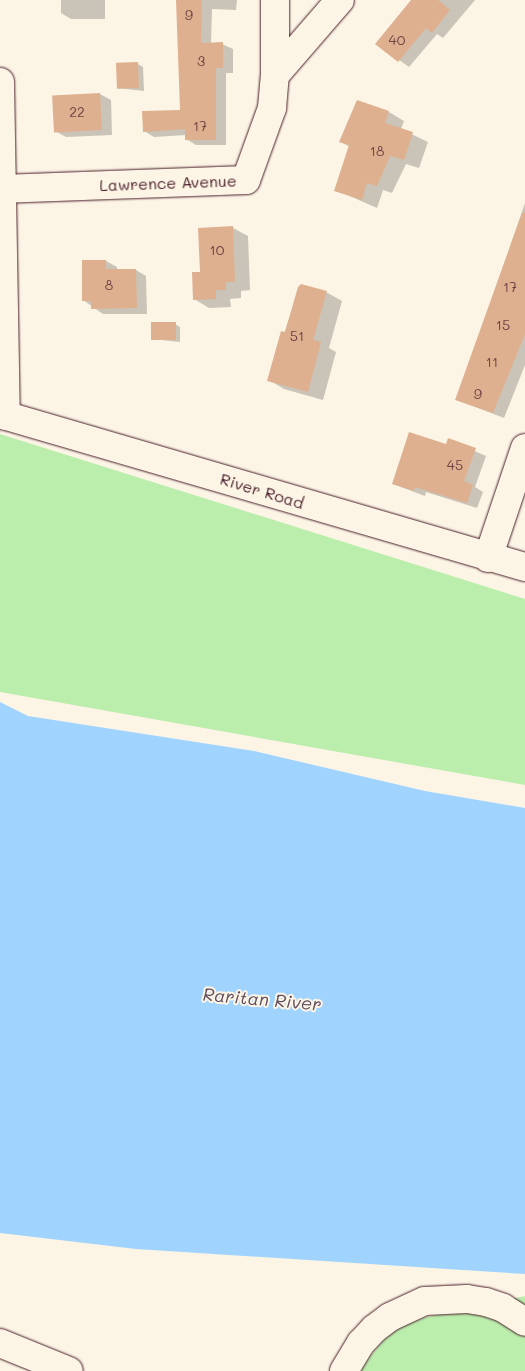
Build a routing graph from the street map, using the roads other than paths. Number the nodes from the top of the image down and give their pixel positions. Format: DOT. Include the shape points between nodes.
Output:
graph roads {
  1 [pos="275,0"];
  2 [pos="340,0"];
  3 [pos="275,75"];
  4 [pos="0,82"];
  5 [pos="2,189"];
  6 [pos="3,415"];
  7 [pos="525,448"];
  8 [pos="488,558"];
  9 [pos="525,567"];
  10 [pos="525,1322"];
  11 [pos="0,1343"];
  12 [pos="69,1371"];
  13 [pos="344,1371"];
  1 -- 3 [label="main road"];
  2 -- 3 [label="main road"];
  3 -- 5 [label="main road, Lawrence Avenue" via="272,108 246,180"];
  4 -- 5 [label="main road"];
  5 -- 6 [label="main road"];
  6 -- 8 [label="main road, River Road"];
  7 -- 8 [label="main road"];
  8 -- 9 [label="main road, River Road"];
  10 -- 13 [label="main road" via="486,1302 452,1298 425,1301 390,1317 374,1330 360,1343"];
  11 -- 12 [label="main road"];
}
